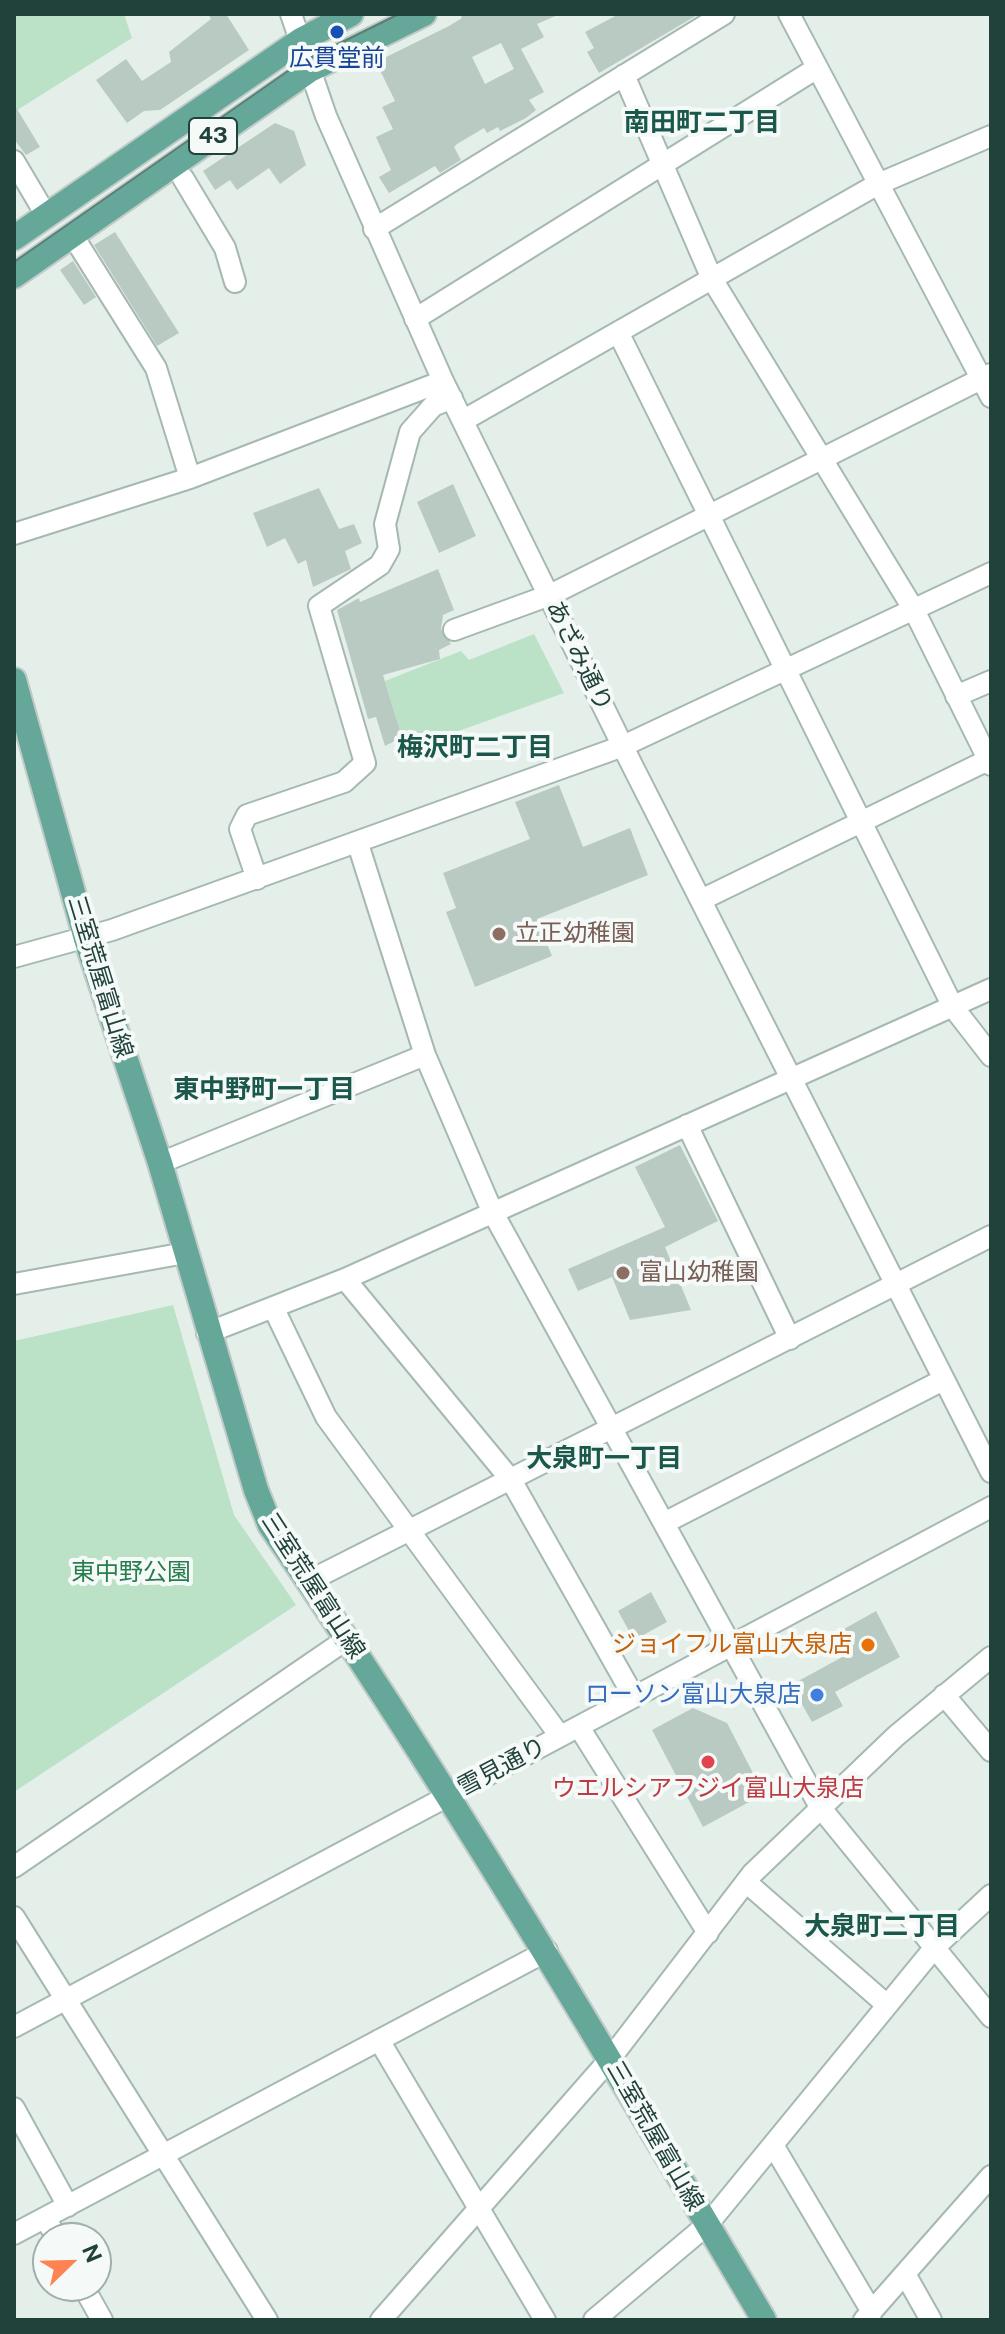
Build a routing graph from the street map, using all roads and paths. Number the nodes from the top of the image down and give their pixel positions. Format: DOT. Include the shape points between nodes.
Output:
graph roads {
  1 [pos="291,14"];
  2 [pos="351,14"];
  3 [pos="424,14"];
  4 [pos="724,14"];
  5 [pos="789,14"];
  6 [pos="301,40"];
  7 [pos="817,68"];
  8 [pos="310,70"];
  9 [pos="624,75"];
  10 [pos="991,136"];
  11 [pos="14,161"];
  12 [pos="662,164"];
  13 [pos="183,178"];
  14 [pos="878,184"];
  15 [pos="46,215"];
  16 [pos="374,229"];
  17 [pos="73,236"];
  18 [pos="14,238"];
  19 [pos="14,276"];
  20 [pos="712,279"];
  21 [pos="235,282"];
  22 [pos="415,319"];
  23 [pos="618,332"];
  24 [pos="988,383"];
  25 [pos="448,390"];
  26 [pos="464,420"];
  27 [pos="822,459"];
  28 [pos="190,478"];
  29 [pos="708,516"];
  30 [pos="14,534"];
  31 [pos="991,573"];
  32 [pos="550,595"];
  33 [pos="914,610"];
  34 [pos="454,630"];
  35 [pos="784,670"];
  36 [pos="14,680"];
  37 [pos="991,681"];
  38 [pos="956,696"];
  39 [pos="623,746"];
  40 [pos="990,763"];
  41 [pos="861,821"];
  42 [pos="358,844"];
  43 [pos="257,879"];
  44 [pos="701,900"];
  45 [pos="86,939"];
  46 [pos="14,957"];
  47 [pos="991,989"];
  48 [pos="953,1007"];
  49 [pos="425,1055"];
  50 [pos="991,1056"];
  51 [pos="791,1079"];
  52 [pos="687,1125"];
  53 [pos="160,1163"];
  54 [pos="492,1211"];
  55 [pos="991,1236"];
  56 [pos="185,1253"];
  57 [pos="345,1279"];
  58 [pos="14,1284"];
  59 [pos="898,1285"];
  60 [pos="274,1309"];
  61 [pos="207,1333"];
  62 [pos="790,1339"];
  63 [pos="943,1380"];
  64 [pos="612,1429"];
  65 [pos="991,1472"];
  66 [pos="511,1480"];
  67 [pos="991,1507"];
  68 [pos="664,1523"];
  69 [pos="410,1530"];
  70 [pos="309,1581"];
  71 [pos="347,1639"];
  72 [pos="732,1646"];
  73 [pos="991,1657"];
  74 [pos="944,1695"];
  75 [pos="634,1697"];
  76 [pos="579,1727"];
  77 [pos="560,1736"];
  78 [pos="991,1751"];
  79 [pos="449,1795"];
  80 [pos="820,1807"];
  81 [pos="14,1867"];
  82 [pos="746,1882"];
  83 [pos="991,1895"];
  84 [pos="14,1917"];
  85 [pos="708,1933"];
  86 [pos="935,1947"];
  87 [pos="547,1951"];
  88 [pos="66,1999"];
  89 [pos="887,2005"];
  90 [pos="991,2017"];
  91 [pos="14,2027"];
  92 [pos="379,2040"];
  93 [pos="610,2059"];
  94 [pos="14,2108"];
  95 [pos="773,2145"];
  96 [pos="163,2155"];
  97 [pos="991,2176"];
  98 [pos="68,2206"];
  99 [pos="480,2209"];
  100 [pos="45,2218"];
  101 [pos="47,2222"];
  102 [pos="708,2224"];
  103 [pos="14,2234"];
  104 [pos="905,2274"];
  105 [pos="868,2316"];
  106 [pos="267,2320"];
  107 [pos="381,2320"];
  108 [pos="545,2320"];
  109 [pos="594,2320"];
  110 [pos="764,2320"];
  111 [pos="931,2320"];
  1 -- 6 [label="street, あざみ通り"];
  2 -- 6 [label="main road, 43"];
  3 -- 8 [label="main road, 43"];
  4 -- 9 [label="street"];
  5 -- 7 [label="street"];
  6 -- 8 [label="street, あざみ通り"];
  6 -- 15 [label="main road, 43"];
  7 -- 12 [label="street"];
  7 -- 14 [label="street"];
  8 -- 16 [label="street, あざみ通り"];
  8 -- 17 [label="main road, 43"];
  9 -- 12 [label="street"];
  9 -- 16 [label="street"];
  10 -- 14 [label="street"];
  11 -- 15 [label="street"];
  12 -- 20 [label="street"];
  12 -- 22 [label="street"];
  13 -- 21 [label="street" via="225,248"];
  14 -- 20 [label="street"];
  14 -- 24 [label="street"];
  15 -- 18 [label="main road, 43"];
  16 -- 22 [label="street, あざみ通り"];
  17 -- 19 [label="main road, 43"];
  17 -- 28 [label="street" via="156,368"];
  20 -- 23 [label="street"];
  20 -- 27 [label="street"];
  22 -- 25 [label="street, あざみ通り"];
  23 -- 26 [label="street"];
  23 -- 29 [label="street"];
  24 -- 27 [label="street"];
  25 -- 26 [label="street, あざみ通り"];
  25 -- 28 [label="street"];
  25 -- 43 [label="street" via="410,432 385,524 389,549 380,565 319,606 365,763 344,782 247,815 240,829"];
  26 -- 32 [label="street, あざみ通り"];
  27 -- 29 [label="street"];
  27 -- 33 [label="street"];
  28 -- 30 [label="street"];
  29 -- 32 [label="street"];
  29 -- 35 [label="street"];
  31 -- 33 [label="street"];
  32 -- 34 [label="street"];
  32 -- 39 [label="street, あざみ通り"];
  33 -- 35 [label="street"];
  33 -- 38 [label="street"];
  35 -- 39 [label="street"];
  35 -- 41 [label="street"];
  36 -- 45 [label="main road, 三室荒屋富山線"];
  37 -- 38 [label="street"];
  38 -- 40 [label="street"];
  39 -- 42 [label="street"];
  39 -- 44 [label="street, あざみ通り"];
  40 -- 41 [label="street"];
  41 -- 44 [label="street"];
  41 -- 48 [label="street"];
  42 -- 43 [label="street"];
  42 -- 49 [label="street"];
  43 -- 45 [label="street"];
  44 -- 51 [label="street, あざみ通り"];
  45 -- 46 [label="street"];
  45 -- 53 [label="main road, 三室荒屋富山線"];
  47 -- 48 [label="street"];
  48 -- 50 [label="street"];
  48 -- 51 [label="street"];
  49 -- 53 [label="street"];
  49 -- 54 [label="street"];
  51 -- 52 [label="street"];
  51 -- 59 [label="street, あざみ通り"];
  52 -- 54 [label="street"];
  52 -- 62 [label="street"];
  53 -- 56 [label="main road, 三室荒屋富山線"];
  54 -- 57 [label="street"];
  54 -- 64 [label="street"];
  55 -- 59 [label="street"];
  56 -- 58 [label="street"];
  56 -- 61 [label="main road, 三室荒屋富山線"];
  57 -- 60 [label="street"];
  57 -- 66 [label="street"];
  59 -- 62 [label="street"];
  59 -- 63 [label="street, あざみ通り"];
  60 -- 61 [label="street"];
  60 -- 69 [label="street" via="326,1417"];
  61 -- 70 [label="main road, 三室荒屋富山線" via="270,1525"];
  62 -- 64 [label="street"];
  63 -- 65 [label="street, あざみ通り"];
  63 -- 68 [label="street"];
  64 -- 66 [label="street"];
  64 -- 68 [label="street"];
  66 -- 69 [label="street"];
  66 -- 75 [label="street"];
  67 -- 72 [label="street, 雪見通り"];
  68 -- 72 [label="street"];
  69 -- 70 [label="street"];
  69 -- 77 [label="street"];
  70 -- 71 [label="main road, 三室荒屋富山線"];
  71 -- 79 [label="main road, 三室荒屋富山線"];
  71 -- 81 [label="street"];
  72 -- 75 [label="street, 雪見通り"];
  72 -- 80 [label="street"];
  73 -- 74 [label="street"];
  74 -- 78 [label="street"];
  74 -- 80 [label="street"];
  75 -- 76 [label="street, 雪見通り"];
  76 -- 77 [label="street, 雪見通り"];
  76 -- 85 [label="street"];
  77 -- 79 [label="street, 雪見通り"];
  79 -- 87 [label="main road, 三室荒屋富山線"];
  79 -- 88 [label="street, 雪見通り"];
  80 -- 82 [label="street"];
  80 -- 86 [label="street"];
  82 -- 85 [label="street"];
  82 -- 89 [label="street"];
  83 -- 86 [label="street"];
  84 -- 88 [label="street"];
  85 -- 93 [label="street"];
  86 -- 89 [label="street"];
  86 -- 90 [label="street"];
  87 -- 92 [label="street"];
  87 -- 93 [label="main road, 三室荒屋富山線"];
  88 -- 91 [label="street, 雪見通り"];
  88 -- 96 [label="street"];
  89 -- 95 [label="street"];
  92 -- 96 [label="street"];
  92 -- 99 [label="street"];
  93 -- 99 [label="street"];
  93 -- 102 [label="main road, 三室荒屋富山線"];
  94 -- 98 [label="street"];
  95 -- 102 [label="street"];
  95 -- 105 [label="street"];
  96 -- 98 [label="street"];
  96 -- 106 [label="street"];
  97 -- 104 [label="street"];
  98 -- 100 [label="street"];
  99 -- 107 [label="street"];
  99 -- 108 [label="street"];
  100 -- 101 [label="street"];
  100 -- 103 [label="street"];
  102 -- 109 [label="street"];
  102 -- 110 [label="main road, 三室荒屋富山線"];
  104 -- 105 [label="street"];
  104 -- 111 [label="street"];
}
